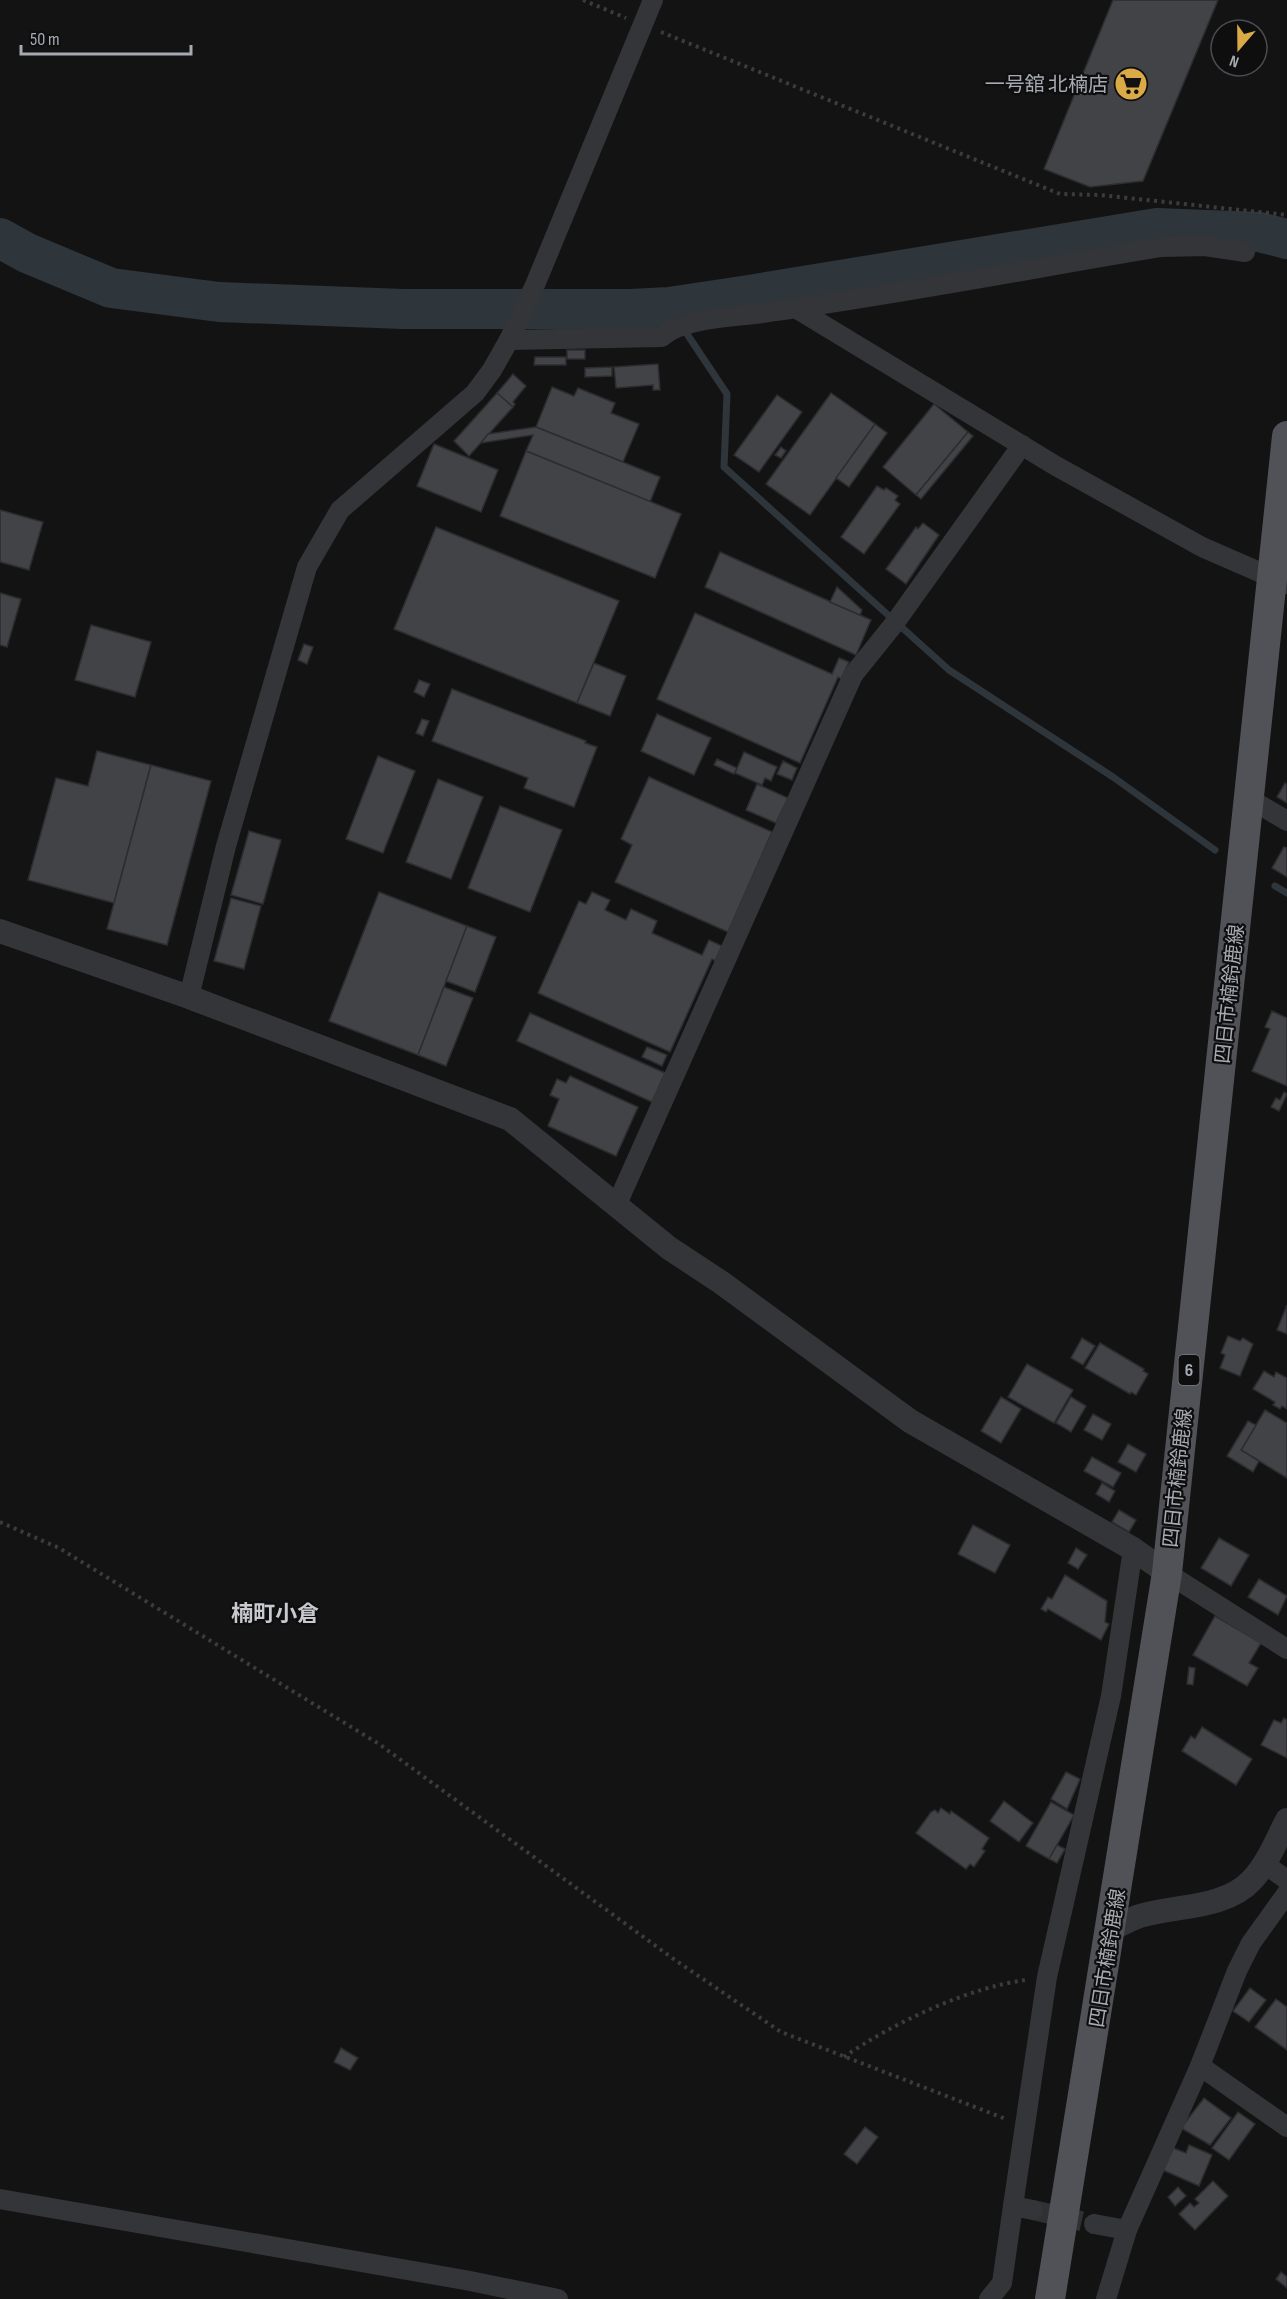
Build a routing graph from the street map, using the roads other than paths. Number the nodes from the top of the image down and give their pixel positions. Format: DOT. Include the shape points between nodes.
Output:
graph roads {
  1 [pos="653,0"];
  2 [pos="1245,252"];
  3 [pos="797,309"];
  4 [pos="512,334"];
  5 [pos="1287,436"];
  6 [pos="1022,445"];
  7 [pos="1280,581"];
  8 [pos="1250,799"];
  9 [pos="1287,821"];
  10 [pos="0,931"];
  11 [pos="189,997"];
  12 [pos="617,1204"];
  13 [pos="1133,1549"];
  14 [pos="1167,1573"];
  15 [pos="1287,1649"];
  16 [pos="1287,1820"];
  17 [pos="1265,1864"];
  18 [pos="1287,1880"];
  19 [pos="1287,1893"];
  20 [pos="1112,1929"];
  21 [pos="1200,2066"];
  22 [pos="1287,2127"];
  23 [pos="0,2199"];
  24 [pos="1013,2206"];
  25 [pos="1033,2210"];
  26 [pos="1094,2224"];
  27 [pos="1127,2230"];
  28 [pos="558,2299"];
  29 [pos="989,2299"];
  30 [pos="1050,2299"];
  31 [pos="1106,2299"];
  1 -- 4 [label="street"];
  2 -- 3 [label="street" via="1205,246 1161,247"];
  3 -- 4 [label="street" via="682,326 662,337"];
  3 -- 6 [label="street"];
  4 -- 11 [label="street" via="475,393 340,510 307,567 226,846"];
  5 -- 7 [label="main road, 四日市楠鈴鹿線 / 6"];
  6 -- 7 [label="street" via="1202,547"];
  6 -- 12 [label="street" via="854,675"];
  7 -- 8 [label="main road, 四日市楠鈴鹿線 / 6"];
  8 -- 9 [label="street"];
  8 -- 14 [label="main road, 四日市楠鈴鹿線 / 6"];
  10 -- 11 [label="street"];
  11 -- 12 [label="street" via="510,1119"];
  12 -- 13 [label="street" via="669,1248 910,1421"];
  13 -- 14 [label="street"];
  13 -- 24 [label="street" via="1111,1696 1047,1977"];
  14 -- 15 [label="street"];
  14 -- 20 [label="main road, 四日市楠鈴鹿線 / 6"];
  16 -- 17 [label="street"];
  17 -- 18 [label="street"];
  17 -- 20 [label="street" via="1235,1893 1138,1917"];
  19 -- 21 [label="street" via="1251,1943"];
  20 -- 30 [label="main road, 四日市楠鈴鹿線 / 6"];
  21 -- 22 [label="street"];
  21 -- 27 [label="street"];
  23 -- 28 [label="street"];
  24 -- 25 [label="street"];
  24 -- 29 [label="street" via="1002,2283"];
  26 -- 27 [label="street"];
  27 -- 31 [label="street"];
}
